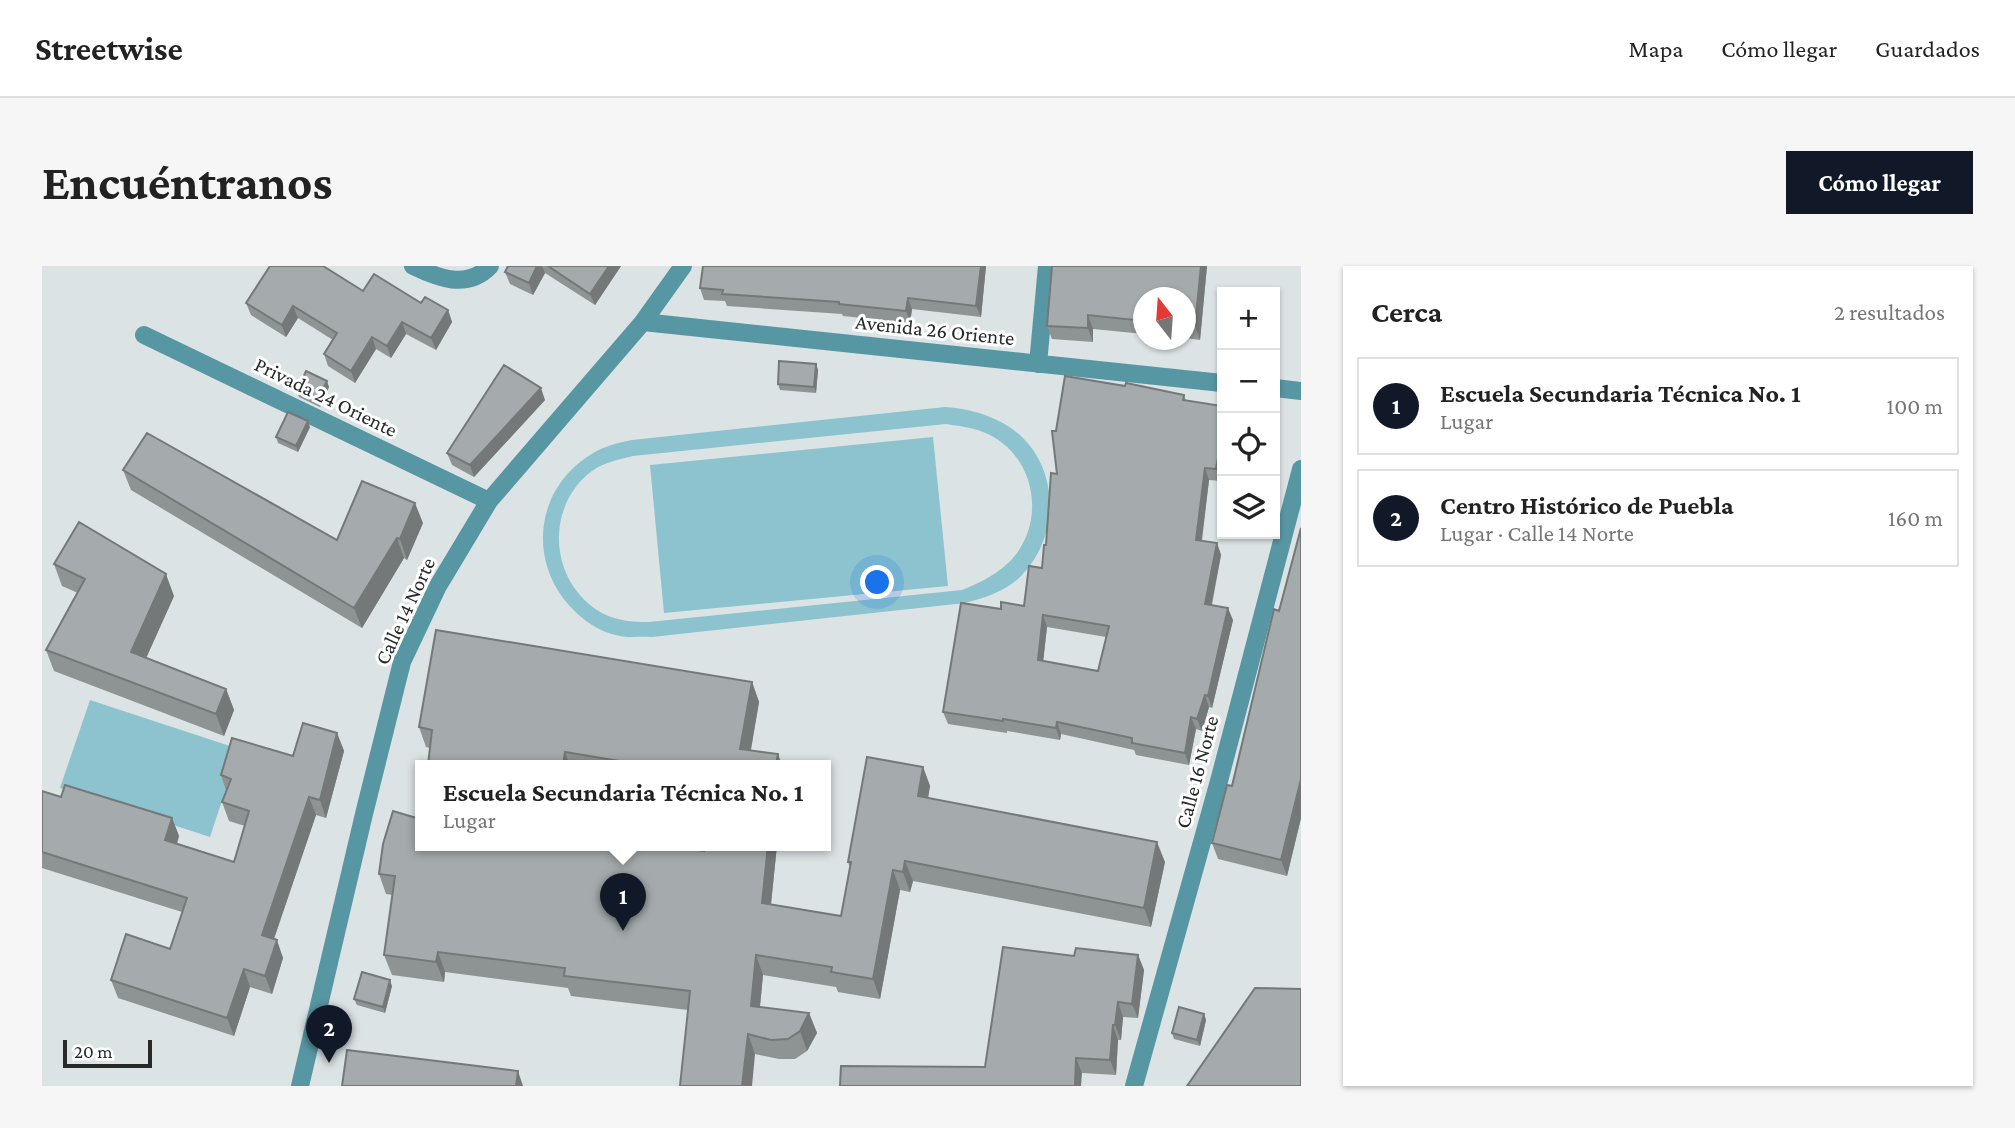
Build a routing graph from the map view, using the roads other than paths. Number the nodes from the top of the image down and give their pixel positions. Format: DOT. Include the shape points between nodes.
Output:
graph roads {
  1 [pos="413,266"];
  2 [pos="490,266"];
  3 [pos="683,266"];
  4 [pos="1047,266"];
  5 [pos="643,322"];
  6 [pos="144,335"];
  7 [pos="1038,365"];
  8 [pos="1217,383"];
  9 [pos="1280,389"];
  10 [pos="1301,391"];
  11 [pos="1301,469"];
  12 [pos="489,501"];
  13 [pos="300,1086"];
  14 [pos="1134,1086"];
  1 -- 2 [label="street" via="439,278 462,281"];
  3 -- 5 [label="street, Calle 14 Norte"];
  4 -- 7 [label="street"];
  5 -- 7 [label="street, Avenida 26 Oriente"];
  5 -- 12 [label="street, Calle 14 Norte"];
  6 -- 12 [label="street, Privada 24 Oriente"];
  7 -- 8 [label="street, Avenida 26 Oriente"];
  9 -- 10 [label="street"];
  11 -- 14 [label="street, Calle 16 Norte"];
  12 -- 13 [label="street, Calle 14 Norte" via="438,586 402,662"];
}
